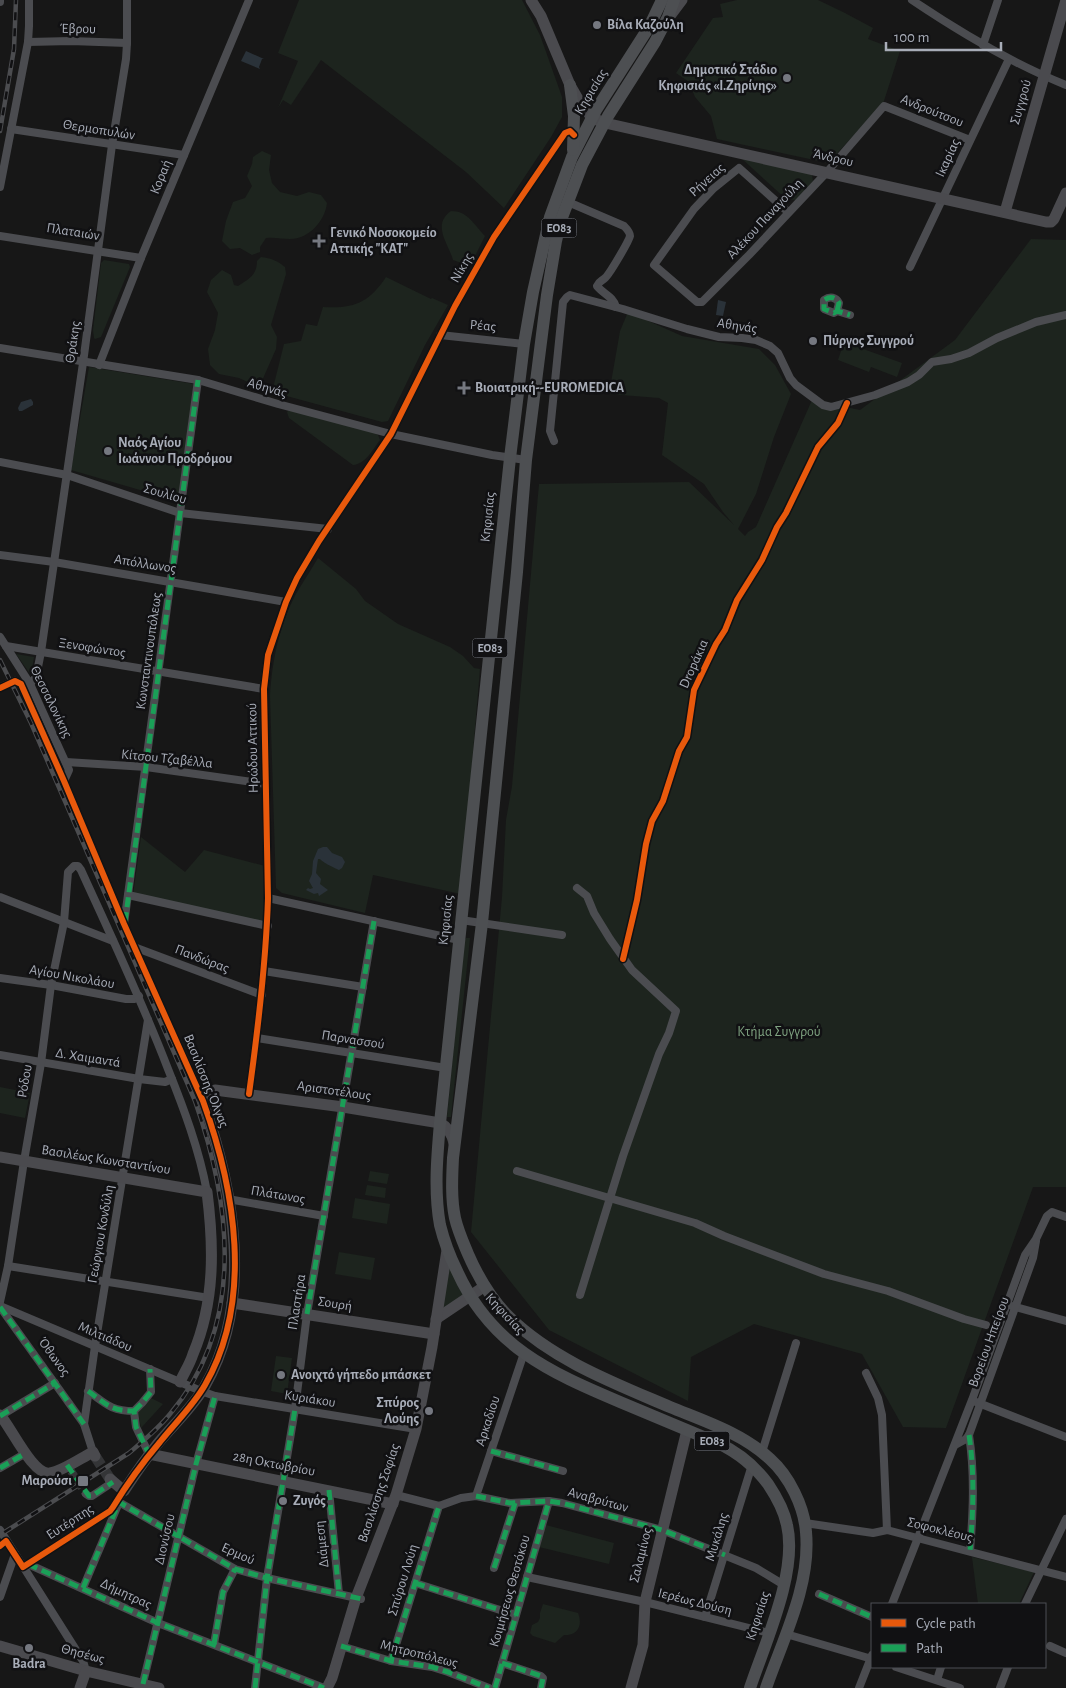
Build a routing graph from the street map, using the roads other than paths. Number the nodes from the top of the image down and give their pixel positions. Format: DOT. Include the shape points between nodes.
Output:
graph roads {
  1 [pos="29,0"];
  2 [pos="127,0"];
  3 [pos="249,0"];
  4 [pos="531,0"];
  5 [pos="662,0"];
  6 [pos="674,0"];
  7 [pos="682,0"];
  8 [pos="912,0"];
  9 [pos="998,0"];
  10 [pos="1066,0"];
  11 [pos="668,17"];
  12 [pos="28,42"];
  13 [pos="127,44"];
  14 [pos="983,45"];
  15 [pos="1009,59"];
  16 [pos="1044,76"];
  17 [pos="570,85"];
  18 [pos="1066,85"];
  19 [pos="884,106"];
  20 [pos="592,118"];
  21 [pos="605,123"];
  22 [pos="11,129"];
  23 [pos="574,135"];
  24 [pos="970,140"];
  25 [pos="112,145"];
  26 [pos="184,156"];
  27 [pos="572,157"];
  28 [pos="827,172"];
  29 [pos="0,187"];
  30 [pos="1066,193"];
  31 [pos="944,198"];
  32 [pos="568,202"];
  33 [pos="788,212"];
  34 [pos="1005,212"];
  35 [pos="0,236"];
  36 [pos="99,251"];
  37 [pos="141,258"];
  38 [pos="654,265"];
  39 [pos="910,267"];
  40 [pos="616,307"];
  41 [pos="837,312"];
  42 [pos="1066,314"];
  43 [pos="850,315"];
  44 [pos="440,335"];
  45 [pos="524,344"];
  46 [pos="0,348"];
  47 [pos="83,363"];
  48 [pos="99,365"];
  49 [pos="198,380"];
  50 [pos="391,434"];
  51 [pos="554,441"];
  52 [pos="510,458"];
  53 [pos="526,460"];
  54 [pos="0,462"];
  55 [pos="67,475"];
  56 [pos="180,512"];
  57 [pos="328,529"];
  58 [pos="0,555"];
  59 [pos="54,562"];
  60 [pos="171,581"];
  61 [pos="286,602"];
  62 [pos="0,637"];
  63 [pos="6,646"];
  64 [pos="41,652"];
  65 [pos="159,672"];
  66 [pos="30,684"];
  67 [pos="0,688"];
  68 [pos="264,689"];
  69 [pos="66,762"];
  70 [pos="146,767"];
  71 [pos="64,781"];
  72 [pos="266,784"];
  73 [pos="577,888"];
  74 [pos="128,895"];
  75 [pos="0,897"];
  76 [pos="268,898"];
  77 [pos="461,920"];
  78 [pos="374,921"];
  79 [pos="64,922"];
  80 [pos="482,923"];
  81 [pos="124,924"];
  82 [pos="268,926"];
  83 [pos="562,935"];
  84 [pos="459,940"];
  85 [pos="113,941"];
  86 [pos="134,947"];
  87 [pos="264,971"];
  88 [pos="0,978"];
  89 [pos="51,985"];
  90 [pos="363,987"];
  91 [pos="262,995"];
  92 [pos="139,996"];
  93 [pos="148,1018"];
  94 [pos="257,1038"];
  95 [pos="352,1053"];
  96 [pos="0,1055"];
  97 [pos="42,1063"];
  98 [pos="446,1068"];
  99 [pos="139,1079"];
  100 [pos="172,1080"];
  101 [pos="250,1094"];
  102 [pos="203,1101"];
  103 [pos="343,1107"];
  104 [pos="440,1123"];
  105 [pos="454,1143"];
  106 [pos="0,1157"];
  107 [pos="24,1161"];
  108 [pos="517,1170"];
  109 [pos="123,1178"];
  110 [pos="207,1192"];
  111 [pos="611,1198"];
  112 [pos="228,1199"];
  113 [pos="324,1216"];
  114 [pos="1066,1217"];
  115 [pos="447,1250"];
  116 [pos="8,1266"];
  117 [pos="106,1282"];
  118 [pos="485,1286"];
  119 [pos="580,1294"];
  120 [pos="209,1298"];
  121 [pos="470,1298"];
  122 [pos="0,1302"];
  123 [pos="232,1302"];
  124 [pos="1012,1306"];
  125 [pos="0,1307"];
  126 [pos="307,1314"];
  127 [pos="436,1319"];
  128 [pos="1066,1321"];
  129 [pos="986,1325"];
  130 [pos="434,1334"];
  131 [pos="796,1343"];
  132 [pos="95,1346"];
  133 [pos="524,1353"];
  134 [pos="150,1369"];
  135 [pos="866,1373"];
  136 [pos="180,1382"];
  137 [pos="55,1383"];
  138 [pos="88,1391"];
  139 [pos="201,1391"];
  140 [pos="215,1396"];
  141 [pos="976,1402"];
  142 [pos="295,1409"];
  143 [pos="134,1411"];
  144 [pos="0,1416"];
  145 [pos="84,1424"];
  146 [pos="416,1429"];
  147 [pos="687,1430"];
  148 [pos="969,1436"];
  149 [pos="1066,1437"];
  150 [pos="955,1444"];
  151 [pos="492,1452"];
  152 [pos="762,1452"];
  153 [pos="26,1453"];
  154 [pos="94,1454"];
  155 [pos="149,1454"];
  156 [pos="196,1464"];
  157 [pos="752,1465"];
  158 [pos="0,1468"];
  159 [pos="562,1471"];
  160 [pos="111,1481"];
  161 [pos="283,1481"];
  162 [pos="329,1490"];
  163 [pos="86,1494"];
  164 [pos="476,1496"];
  165 [pos="120,1498"];
  166 [pos="395,1499"];
  167 [pos="549,1501"];
  168 [pos="515,1503"];
  169 [pos="439,1506"];
  170 [pos="1066,1519"];
  171 [pos="805,1523"];
  172 [pos="0,1530"];
  173 [pos="662,1530"];
  174 [pos="887,1530"];
  175 [pos="178,1537"];
  176 [pos="918,1538"];
  177 [pos="3,1543"];
  178 [pos="970,1551"];
  179 [pos="15,1554"];
  180 [pos="724,1555"];
  181 [pos="26,1565"];
  182 [pos="494,1568"];
  183 [pos="235,1569"];
  184 [pos="1041,1569"];
  185 [pos="527,1577"];
  186 [pos="1066,1577"];
  187 [pos="267,1578"];
  188 [pos="415,1583"];
  189 [pos="784,1585"];
  190 [pos="83,1588"];
  191 [pos="339,1594"];
  192 [pos="819,1594"];
  193 [pos="0,1597"];
  194 [pos="359,1598"];
  195 [pos="645,1602"];
  196 [pos="892,1603"];
  197 [pos="1025,1603"];
  198 [pos="516,1615"];
  199 [pos="705,1617"];
  200 [pos="871,1617"];
  201 [pos="158,1623"];
  202 [pos="769,1632"];
  203 [pos="786,1634"];
  204 [pos="214,1644"];
  205 [pos="0,1646"];
  206 [pos="341,1646"];
  207 [pos="1050,1646"];
  208 [pos="1066,1653"];
  209 [pos="871,1657"];
  210 [pos="871,1659"];
  211 [pos="258,1661"];
  212 [pos="391,1661"];
  213 [pos="502,1663"];
  214 [pos="899,1668"];
  215 [pos="941,1668"];
  216 [pos="1008,1668"];
  217 [pos="86,1671"];
  218 [pos="334,1672"];
  219 [pos="937,1680"];
  220 [pos="143,1686"];
  221 [pos="80,1688"];
  222 [pos="159,1688"];
  223 [pos="255,1688"];
  224 [pos="326,1688"];
  225 [pos="339,1688"];
  226 [pos="490,1688"];
  227 [pos="495,1688"];
  228 [pos="541,1688"];
  229 [pos="631,1688"];
  230 [pos="750,1688"];
  231 [pos="766,1688"];
  232 [pos="859,1688"];
  233 [pos="960,1688"];
  234 [pos="1000,1688"];
  1 -- 12 [label="street"];
  2 -- 13 [label="street, Θράκης"];
  3 -- 26 [label="street, Κοραή"];
  4 -- 17 [label="street"];
  5 -- 20 [label="main road, Κηφισίας / ΕΟ83" via="643,38"];
  6 -- 11 [label="main road, Κηφισίας / ΕΟ83"];
  7 -- 11 [label="street"];
  8 -- 14 [label="street"];
  9 -- 14 [label="street"];
  10 -- 16 [label="street, Συγγρού"];
  11 -- 21 [label="main road, Κηφισίας / ΕΟ83"];
  12 -- 13 [label="street, Έβρου"];
  12 -- 22 [label="street"];
  13 -- 25 [label="street, Θράκης"];
  14 -- 15 [label="street"];
  15 -- 16 [label="street"];
  15 -- 24 [label="street, Ικαρίας"];
  16 -- 18 [label="street"];
  16 -- 34 [label="street, Συγγρού"];
  17 -- 20 [label="street"];
  17 -- 23 [label="main road"];
  19 -- 24 [label="street, Ανδρούτσου"];
  19 -- 28 [label="street, Αλέκου Παναγούλη"];
  20 -- 21 [label="street, Άνδρου"];
  20 -- 27 [label="main road, Κηφισίας / ΕΟ83"];
  21 -- 28 [label="street, Άνδρου"];
  21 -- 32 [label="main road, Κηφισίας / ΕΟ83" via="582,165"];
  22 -- 25 [label="street, Θερμοπυλών"];
  22 -- 29 [label="street"];
  23 -- 27 [label="main road"];
  23 -- 44 [label="street, Νίκης" via="570,131 565,133 500,228"];
  24 -- 31 [label="street, Ικαρίας"];
  25 -- 26 [label="street, Θερμοπυλών"];
  25 -- 36 [label="street, Θράκης"];
  26 -- 37 [label="street, Κοραή"];
  27 -- 45 [label="main road, Κηφισίας / ΕΟ83" via="550,217"];
  28 -- 31 [label="street, Άνδρου"];
  28 -- 33 [label="street, Αλέκου Παναγούλη"];
  30 -- 34 [label="street, Άνδρου" via="1051,222"];
  31 -- 34 [label="street, Άνδρου"];
  31 -- 39 [label="street, Ικαρίας"];
  32 -- 40 [label="street" via="628,230 627,244 609,274 597,286 612,298"];
  32 -- 53 [label="main road, Κηφισίας / ΕΟ83" via="550,272"];
  33 -- 38 [label="street, Αλέκου Παναγούλη" via="702,302 697,302"];
  33 -- 38 [label="street, Ρήνειας" via="739,168 694,209"];
  35 -- 36 [label="street, Πλαταιών"];
  36 -- 37 [label="street, Πλαταιών"];
  36 -- 47 [label="street, Θράκης"];
  37 -- 48 [label="street, Κοραή"];
  40 -- 42 [label="street, Αθηνάς" via="695,331 756,340 770,346 778,353 796,386 831,407 908,382 932,362 969,353 1036,322"];
  40 -- 51 [label="street, Αθηνάς" via="574,295 565,299 550,431"];
  41 -- 43 [label="street"];
  44 -- 45 [label="street, Ρέας"];
  44 -- 50 [label="street, Νίκης"];
  45 -- 52 [label="main road, Κηφισίας / ΕΟ83"];
  46 -- 47 [label="street, Αθηνάς"];
  47 -- 48 [label="street, Αθηνάς"];
  47 -- 55 [label="street, Θράκης"];
  48 -- 49 [label="street, Αθηνάς"];
  49 -- 50 [label="street, Αθηνάς"];
  49 -- 56 [label="street, Κωνσταντινουπόλεως"];
  50 -- 52 [label="street, Αθηνάς"];
  50 -- 57 [label="street, Ηρώδου Αττικού"];
  52 -- 53 [label="street, Αθηνάς"];
  52 -- 77 [label="main road, Κηφισίας / ΕΟ83"];
  53 -- 80 [label="main road, Κηφισίας / ΕΟ83"];
  54 -- 55 [label="street, Σουλίου"];
  55 -- 56 [label="street, Σουλίου"];
  55 -- 59 [label="street, Θράκης"];
  56 -- 57 [label="street, Σουλίου"];
  56 -- 60 [label="street, Κωνσταντινουπόλεως"];
  57 -- 61 [label="street, Ηρώδου Αττικού"];
  58 -- 59 [label="street, Απόλλωνος"];
  59 -- 60 [label="street, Απόλλωνος"];
  59 -- 64 [label="street, Θράκης"];
  60 -- 61 [label="street, Απόλλωνος"];
  60 -- 65 [label="street, Κωνσταντινουπόλεως"];
  61 -- 68 [label="street, Ηρώδου Αττικού" via="268,654"];
  62 -- 63 [label="street, Θεσσαλονίκης"];
  63 -- 64 [label="street, Ξενοφώντος"];
  63 -- 66 [label="street, Θεσσαλονίκης"];
  64 -- 65 [label="street, Ξενοφώντος"];
  64 -- 66 [label="street, Θράκης" via="36,677"];
  65 -- 68 [label="street, Ξενοφώντος"];
  65 -- 70 [label="street, Κωνσταντινουπόλεως"];
  66 -- 69 [label="street, Θεσσαλονίκης"];
  67 -- 71 [label="street, Βασιλίσσης Όλγας, bridge" via="15,681 21,684"];
  68 -- 72 [label="street, Ηρώδου Αττικού"];
  69 -- 70 [label="street, Κίτσου Τζαβέλλα"];
  69 -- 71 [label="street" via="69,770"];
  70 -- 72 [label="street, Κίτσου Τζαβέλλα"];
  70 -- 74 [label="street, Κωνσταντινουπόλεως"];
  71 -- 81 [label="street, Βασιλίσσης Όλγας"];
  72 -- 76 [label="street, Ηρώδου Αττικού"];
  73 -- 111 [label="street" via="587,896 594,913 632,970 676,1011"];
  74 -- 81 [label="street, Κωνσταντινουπόλεως"];
  74 -- 82 [label="street"];
  75 -- 79 [label="street"];
  76 -- 78 [label="street"];
  76 -- 82 [label="street, Ηρώδου Αττικού"];
  77 -- 80 [label="street"];
  77 -- 84 [label="main road, Κηφισίας / ΕΟ83"];
  78 -- 84 [label="street"];
  78 -- 90 [label="street, Πλαστήρα"];
  79 -- 85 [label="street"];
  79 -- 85 [label="street, Ρόδου" via="68,872 78,866"];
  79 -- 89 [label="street, Ρόδου"];
  80 -- 83 [label="street"];
  80 -- 105 [label="main road, Κηφισίας / ΕΟ83"];
  81 -- 86 [label="street, Βασιλίσσης Όλγας"];
  82 -- 87 [label="street, Ηρώδου Αττικού"];
  84 -- 98 [label="main road, Κηφισίας / ΕΟ83"];
  85 -- 92 [label="street"];
  86 -- 91 [label="street, Πανδώρας"];
  86 -- 102 [label="street, Βασιλίσσης Όλγας"];
  87 -- 90 [label="street"];
  87 -- 91 [label="street, Ηρώδου Αττικού"];
  88 -- 89 [label="street, Αγίου Νικολάου"];
  89 -- 92 [label="street, Αγίου Νικολάου" via="126,999"];
  89 -- 97 [label="street, Ρόδου"];
  90 -- 95 [label="street, Πλαστήρα"];
  91 -- 94 [label="street, Ηρώδου Αττικού"];
  92 -- 93 [label="street"];
  93 -- 99 [label="street, Γεώργιου Κονδύλη"];
  93 -- 100 [label="street"];
  94 -- 95 [label="street, Παρνασσού"];
  94 -- 101 [label="street, Ηρώδου Αττικού"];
  95 -- 98 [label="street, Παρνασσού"];
  95 -- 103 [label="street, Πλαστήρα"];
  96 -- 97 [label="street, Δ. Χαιμαντά"];
  97 -- 99 [label="street, Δ. Χαιμαντά"];
  97 -- 107 [label="street, Ρόδου"];
  98 -- 104 [label="main road, Κηφισίας / ΕΟ83"];
  99 -- 100 [label="street, Δ. Χαιμαντά"];
  99 -- 109 [label="street, Γεώργιου Κονδύλη"];
  100 -- 110 [label="street" via="190,1125"];
  101 -- 102 [label="street, Αριστοτέλους" via="215,1090"];
  101 -- 103 [label="street, Αριστοτέλους"];
  102 -- 112 [label="street, Βασιλίσσης Όλγας" via="218,1147"];
  103 -- 104 [label="street, Αριστοτέλους"];
  103 -- 113 [label="street, Πλαστήρα"];
  104 -- 105 [label="street" via="450,1132"];
  104 -- 115 [label="main road, Κηφισίας / ΕΟ83" via="438,1200"];
  105 -- 118 [label="main road, Κηφισίας / ΕΟ83" via="455,1218"];
  106 -- 107 [label="street, Βασιλέως Κωνσταντίνου"];
  107 -- 109 [label="street, Βασιλέως Κωνσταντίνου"];
  107 -- 116 [label="street, Ρόδου"];
  108 -- 111 [label="street"];
  109 -- 110 [label="street, Βασιλέως Κωνσταντίνου"];
  109 -- 117 [label="street, Γεώργιου Κονδύλη"];
  110 -- 120 [label="street" via="212,1250"];
  111 -- 119 [label="street"];
  111 -- 129 [label="street" via="702,1225 824,1274 888,1291"];
  112 -- 113 [label="street, Πλάτωνος"];
  112 -- 123 [label="street, Βασιλίσσης Όλγας" via="234,1251"];
  113 -- 126 [label="street, Πλαστήρα"];
  114 -- 124 [label="street, Βορείου Ηπείρου" via="1050,1213 1045,1219 1025,1256"];
  115 -- 121 [label="main road, Κηφισίας / ΕΟ83"];
  115 -- 127 [label="street, Βασιλίσσης Σοφίας"];
  116 -- 117 [label="street"];
  116 -- 122 [label="street, Ρόδου"];
  117 -- 120 [label="street"];
  117 -- 132 [label="street, Γεώργιου Κονδύλη"];
  118 -- 121 [label="street"];
  118 -- 152 [label="main road, Κηφισίας / ΕΟ83" via="509,1316 530,1335 565,1357 601,1377 733,1434"];
  120 -- 136 [label="street" via="194,1354"];
  121 -- 127 [label="street"];
  121 -- 133 [label="main road, Κηφισίας / ΕΟ83" via="496,1331"];
  123 -- 126 [label="street, Σουρή"];
  123 -- 139 [label="street, Βασιλίσσης Όλγας" via="222,1351"];
  124 -- 128 [label="street"];
  124 -- 141 [label="street, Βορείου Ηπείρου"];
  125 -- 132 [label="street, Μιλτιάδου"];
  125 -- 137 [label="street, Όθωνος"];
  126 -- 130 [label="street, Σουρή"];
  126 -- 142 [label="street, Πλαστήρα"];
  127 -- 130 [label="street, Βασιλίσσης Σοφίας"];
  130 -- 146 [label="street, Βασιλίσσης Σοφίας"];
  131 -- 152 [label="street"];
  132 -- 134 [label="street, Μιλτιάδου"];
  132 -- 138 [label="street, Γεώργιου Κονδύλη"];
  133 -- 147 [label="main road, Κηφισίας / ΕΟ83" via="574,1382"];
  133 -- 151 [label="street, Αρκαδίου"];
  134 -- 136 [label="street, Μιλτιάδου"];
  134 -- 143 [label="street" via="151,1392"];
  135 -- 174 [label="street" via="882,1415"];
  136 -- 139 [label="street, Μιλτιάδου"];
  137 -- 144 [label="street"];
  137 -- 145 [label="street, Όθωνος"];
  138 -- 143 [label="street" via="118,1411"];
  138 -- 145 [label="street, Γεώργιου Κονδύλη"];
  139 -- 140 [label="street, Κυριάκου"];
  139 -- 155 [label="street, Βασιλίσσης Όλγας"];
  140 -- 142 [label="street, Κυριάκου"];
  140 -- 156 [label="street, Διονύσου"];
  141 -- 148 [label="street, Βορείου Ηπείρου"];
  141 -- 149 [label="street"];
  141 -- 150 [label="street, Βορείου Ηπείρου"];
  142 -- 146 [label="street, Κυριάκου"];
  142 -- 161 [label="street, Πλαστήρα"];
  143 -- 155 [label="street" via="136,1427"];
  144 -- 153 [label="street"];
  145 -- 154 [label="street, Γεώργιου Κονδύλη"];
  146 -- 166 [label="street, Βασιλίσσης Σοφίας"];
  147 -- 157 [label="main road, Κηφισίας / ΕΟ83" via="727,1448"];
  147 -- 173 [label="street, Σαλαμίνος"];
  148 -- 150 [label="street"];
  148 -- 178 [label="street" via="973,1494"];
  150 -- 176 [label="street, Βορείου Ηπείρου"];
  151 -- 159 [label="street"];
  151 -- 164 [label="street, Αρκαδίου"];
  152 -- 171 [label="main road, Κηφισίας / ΕΟ83" via="786,1480"];
  153 -- 154 [label="street" via="40,1472 45,1473 69,1468"];
  153 -- 158 [label="street"];
  155 -- 156 [label="street, 28η Οκτωβρίου"];
  155 -- 165 [label="street, Βασιλίσσης Όλγας"];
  156 -- 161 [label="street, 28η Οκτωβρίου"];
  156 -- 175 [label="street, Διονύσου"];
  157 -- 180 [label="street, Μυκάλης"];
  157 -- 189 [label="main road, Κηφισίας / ΕΟ83" via="775,1495 787,1525 789,1553"];
  160 -- 163 [label="street" via="92,1496"];
  160 -- 165 [label="street"];
  161 -- 162 [label="street, 28η Οκτωβρίου"];
  161 -- 187 [label="street, Πλαστήρα"];
  162 -- 166 [label="street, 28η Οκτωβρίου"];
  162 -- 191 [label="street, Διάμεση"];
  164 -- 168 [label="street, Αναβρύτων"];
  164 -- 169 [label="street, Αναβρύτων"];
  165 -- 175 [label="street, Ερμού"];
  165 -- 181 [label="street, Ευτέρπης" via="110,1511"];
  165 -- 190 [label="street"];
  166 -- 169 [label="street"];
  166 -- 194 [label="street, Βασιλίσσης Σοφίας"];
  167 -- 168 [label="street, Αναβρύτων"];
  167 -- 173 [label="street, Αναβρύτων"];
  167 -- 185 [label="street, Κοιμήσεως Θεοτόκου"];
  168 -- 182 [label="street"];
  169 -- 188 [label="street, Σπύρου Λούη"];
  170 -- 184 [label="street"];
  171 -- 174 [label="street, Σοφοκλέους" via="873,1533"];
  171 -- 203 [label="main road, Κηφισίας / ΕΟ83" via="806,1552 801,1586"];
  172 -- 177 [label="street"];
  173 -- 180 [label="street, Αναβρύτων"];
  173 -- 195 [label="street, Σαλαμίνος"];
  174 -- 176 [label="street, Σοφοκλέους"];
  175 -- 183 [label="street, Ερμού"];
  175 -- 201 [label="street, Διονύσου"];
  176 -- 178 [label="street, Σοφοκλέους"];
  176 -- 196 [label="street, Βορείου Ηπείρου"];
  177 -- 179 [label="street"];
  178 -- 184 [label="street, Σοφοκλέους"];
  179 -- 181 [label="street"];
  179 -- 193 [label="street"];
  180 -- 189 [label="street, Αναβρύτων" via="756,1568"];
  180 -- 199 [label="street, Μυκάλης"];
  181 -- 190 [label="street, Δήμητρας"];
  181 -- 217 [label="street"];
  183 -- 187 [label="street, Ερμού"];
  183 -- 204 [label="street" via="224,1592"];
  184 -- 186 [label="street, Σοφοκλέους"];
  184 -- 197 [label="street"];
  185 -- 195 [label="street, Ιερέως Δούση"];
  185 -- 198 [label="street, Κοιμήσεως Θεοτόκου"];
  187 -- 191 [label="street, Ερμού"];
  187 -- 211 [label="street, Πλαστήρα"];
  188 -- 198 [label="street"];
  188 -- 212 [label="street, Σπύρου Λούη"];
  189 -- 202 [label="main road, Κηφισίας / ΕΟ83"];
  190 -- 201 [label="street, Δήμητρας"];
  191 -- 194 [label="street, Ερμού"];
  192 -- 200 [label="street"];
  194 -- 206 [label="street, Βασιλίσσης Σοφίας"];
  195 -- 199 [label="street, Ιερέως Δούση"];
  195 -- 229 [label="street, Σαλαμίνος" via="643,1646"];
  198 -- 213 [label="street, Κοιμήσεως Θεοτόκου"];
  199 -- 202 [label="street, Ιερέως Δούση"];
  201 -- 204 [label="street, Δήμητρας"];
  201 -- 220 [label="street, Διονύσου"];
  202 -- 230 [label="main road, Κηφισίας / ΕΟ83"];
  203 -- 209 [label="street"];
  203 -- 231 [label="main road, Κηφισίας / ΕΟ83"];
  204 -- 211 [label="street, Δήμητρας"];
  205 -- 217 [label="street, Θησέως"];
  206 -- 212 [label="street, Μητροπόλεως"];
  206 -- 218 [label="street, Βασιλίσσης Σοφίας"];
  207 -- 208 [label="street"];
  210 -- 232 [label="street"];
  211 -- 223 [label="street, Πλαστήρα"];
  211 -- 224 [label="street, Δήμητρας"];
  212 -- 226 [label="street, Μητροπόλεως" via="432,1667"];
  213 -- 227 [label="street, Κοιμήσεως Θεοτόκου"];
  213 -- 228 [label="street" via="541,1676"];
  214 -- 219 [label="street"];
  215 -- 219 [label="street"];
  216 -- 234 [label="street"];
  217 -- 220 [label="street, Θησέως"];
  217 -- 221 [label="street"];
  218 -- 224 [label="street, Βασιλίσσης Σοφίας"];
  218 -- 225 [label="street"];
  219 -- 233 [label="street"];
  220 -- 222 [label="street, Θησέως"];
}
